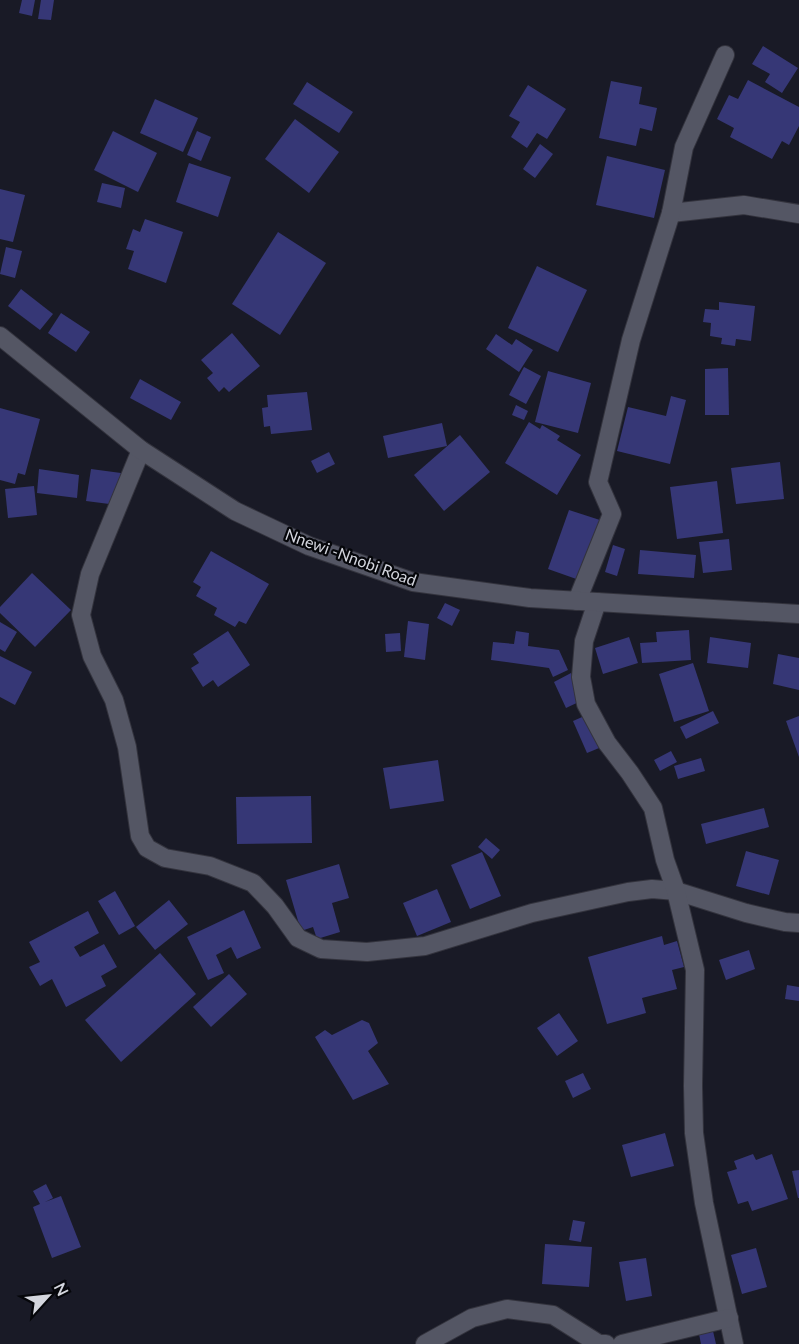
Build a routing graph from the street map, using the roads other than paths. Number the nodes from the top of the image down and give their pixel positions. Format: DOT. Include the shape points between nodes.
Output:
graph roads {
  1 [pos="725,55"];
  2 [pos="671,213"];
  3 [pos="799,214"];
  4 [pos="0,336"];
  5 [pos="141,450"];
  6 [pos="578,601"];
  7 [pos="597,602"];
  8 [pos="799,614"];
  9 [pos="676,891"];
  10 [pos="799,923"];
  11 [pos="729,1318"];
  12 [pos="425,1344"];
  13 [pos="606,1344"];
  14 [pos="622,1344"];
  15 [pos="734,1344"];
  1 -- 2 [label="street" via="684,147"];
  2 -- 3 [label="street" via="744,205"];
  2 -- 6 [label="street" via="631,340 598,482 612,514"];
  4 -- 5 [label="street, Nnewi -Nnobi Road"];
  5 -- 6 [label="street, Nnewi -Nnobi Road" via="235,511 309,546 412,582"];
  5 -- 9 [label="street" via="90,574 81,615 92,656 114,700 127,747 140,836 147,848 165,858 210,866 253,883 298,938 321,949 367,952 425,946 532,913 636,891"];
  6 -- 7 [label="street, Nnewi -Nnobi Road"];
  7 -- 8 [label="street, Nnewi -Nnobi Road"];
  7 -- 9 [label="street" via="584,640 581,677 586,704 652,808"];
  9 -- 10 [label="street" via="746,913"];
  9 -- 11 [label="street" via="695,970 694,1133 704,1203"];
  11 -- 14 [label="street"];
  11 -- 15 [label="street"];
  12 -- 13 [label="street" via="472,1318 507,1309 553,1315 599,1344"];
}
